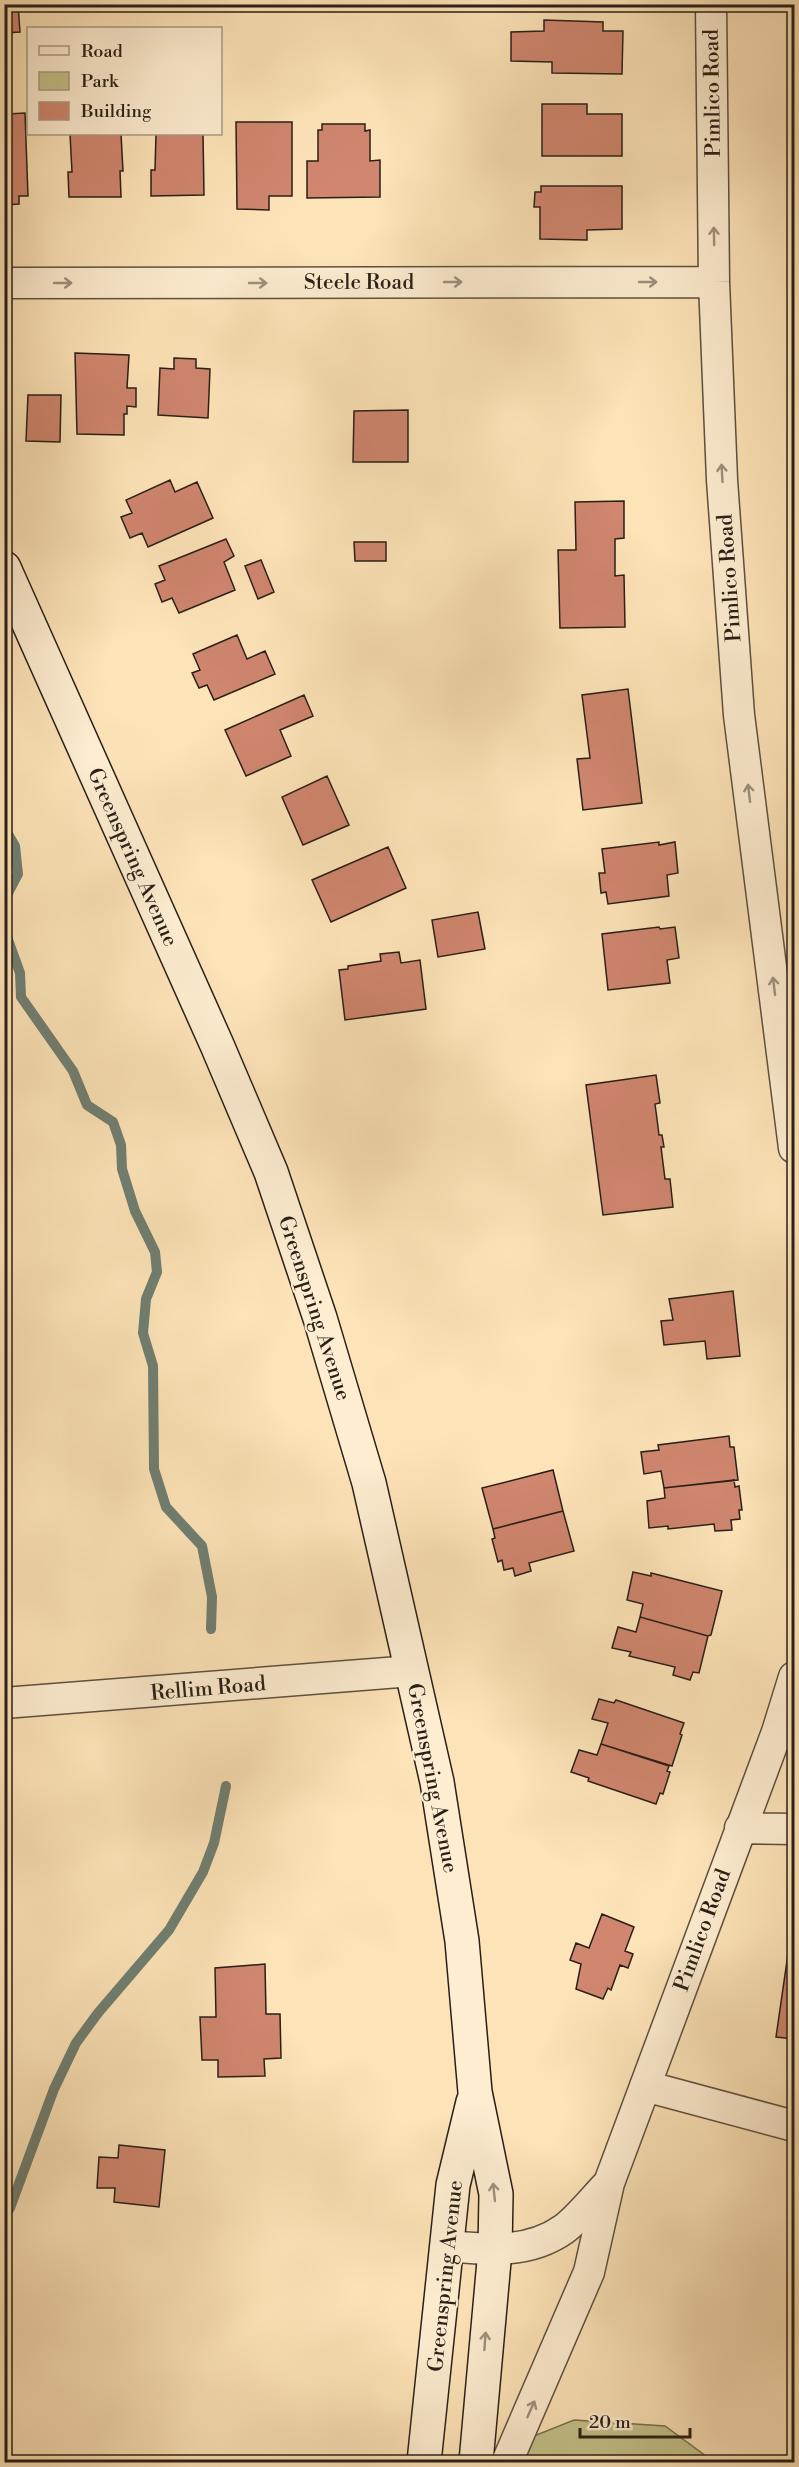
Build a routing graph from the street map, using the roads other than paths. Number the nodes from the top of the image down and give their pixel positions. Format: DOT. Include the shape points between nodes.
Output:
graph roads {
  1 [pos="711,4"];
  2 [pos="714,282"];
  3 [pos="4,283"];
  4 [pos="4,568"];
  5 [pos="795,1149"];
  6 [pos="412,1671"];
  7 [pos="795,1677"];
  8 [pos="4,1703"];
  9 [pos="786,1737"];
  10 [pos="740,1828"];
  11 [pos="795,1829"];
  12 [pos="645,2086"];
  13 [pos="475,2092"];
  14 [pos="795,2126"];
  15 [pos="609,2183"];
  16 [pos="448,2246"];
  17 [pos="495,2250"];
  18 [pos="424,2463"];
  19 [pos="476,2463"];
  20 [pos="507,2463"];
  2 -- 1 [label="street, Pimlico Road, one-way"];
  3 -- 2 [label="street, Steele Road, one-way"];
  5 -- 2 [label="street, Pimlico Road, one-way" via="739,715 722,480"];
  4 -- 6 [label="main road, Greenspring Avenue" via="271,1172 369,1483"];
  6 -- 8 [label="street, Rellim Road"];
  6 -- 13 [label="main road, Greenspring Avenue" via="437,1782 458,1909"];
  7 -- 9 [label="street, Pimlico Road"];
  9 -- 10 [label="street, Pimlico Road"];
  10 -- 11 [label="street"];
  10 -- 12 [label="street, Pimlico Road"];
  12 -- 14 [label="street"];
  12 -- 15 [label="street, Pimlico Road"];
  13 -- 16 [label="main road, Greenspring Avenue" via="453,2185"];
  17 -- 13 [label="main road, Greenspring Avenue, one-way" via="496,2194"];
  15 -- 17 [label="street, Pimlico Road" via="565,2228 536,2244"];
  20 -- 15 [label="street, Pimlico Road, one-way" via="589,2272"];
  16 -- 17 [label="street, Pimlico Road"];
  16 -- 18 [label="main road, Greenspring Avenue"];
  19 -- 17 [label="main road, Greenspring Avenue, one-way"];
}
